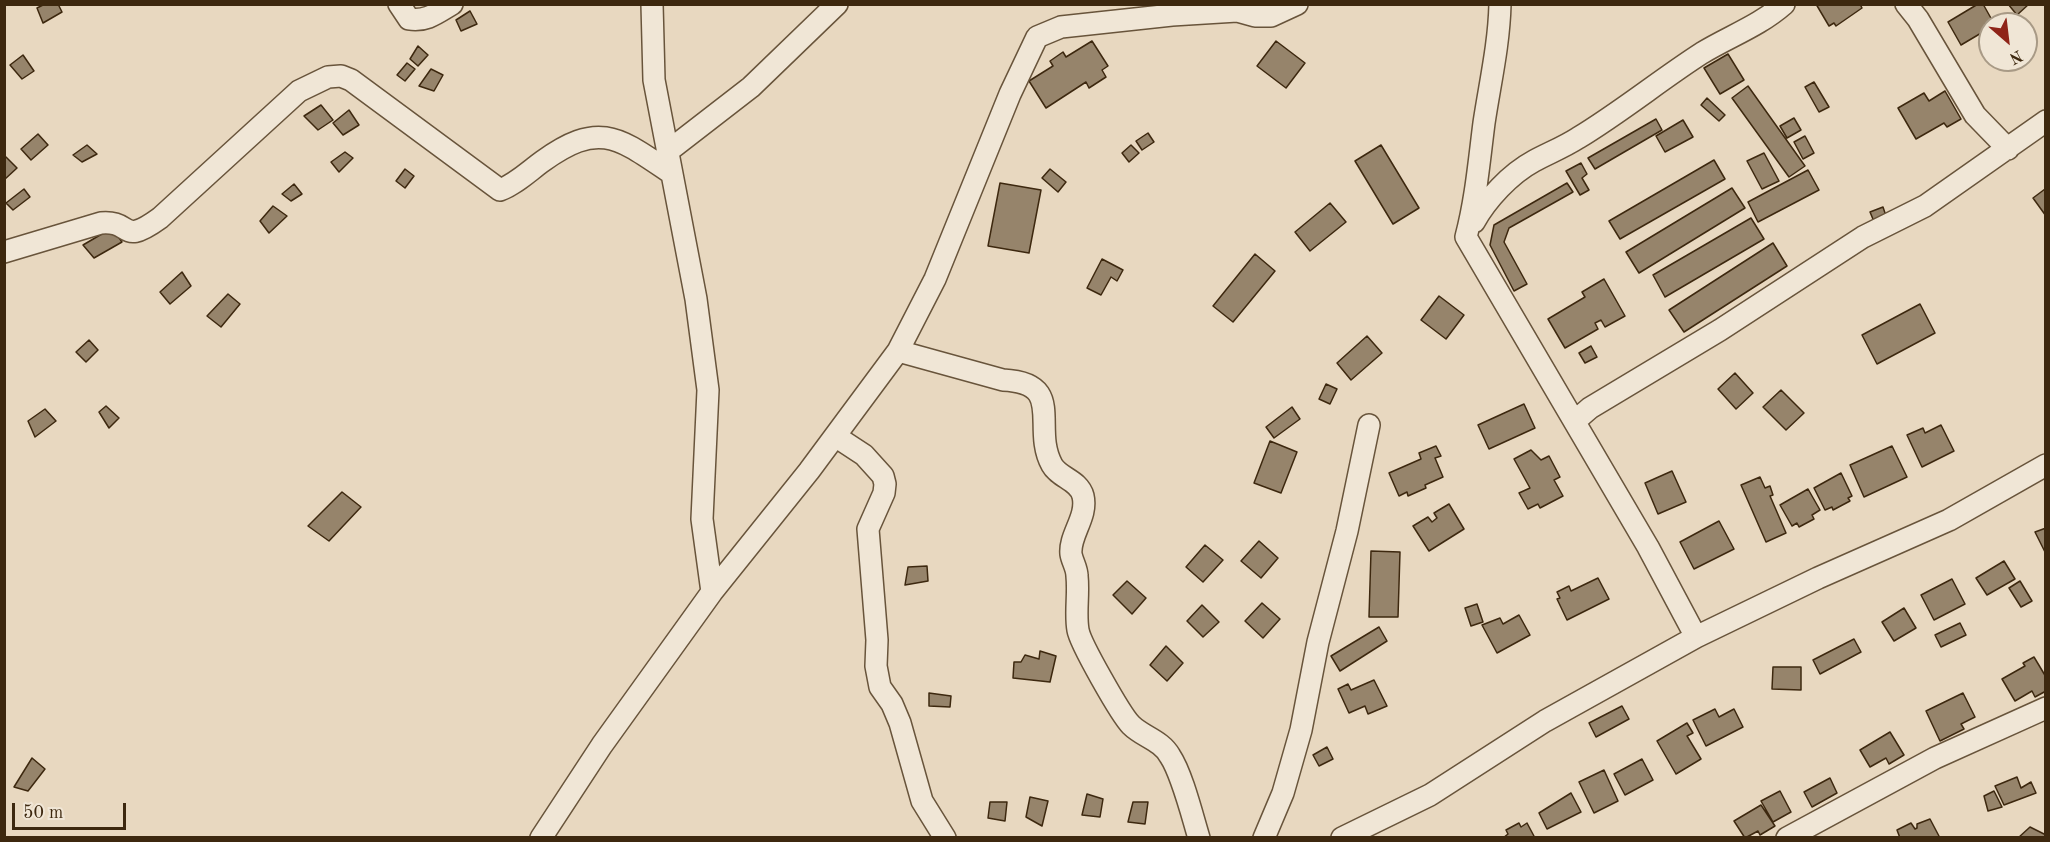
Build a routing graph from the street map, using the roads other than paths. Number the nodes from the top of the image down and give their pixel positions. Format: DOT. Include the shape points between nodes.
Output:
graph roads {
  1 [pos="399,4"];
  2 [pos="452,4"];
  3 [pos="652,4"];
  4 [pos="837,4"];
  5 [pos="1297,4"];
  6 [pos="1500,4"];
  7 [pos="1784,4"];
  8 [pos="1906,4"];
  9 [pos="2046,121"];
  10 [pos="2008,149"];
  11 [pos="667,152"];
  12 [pos="671,173"];
  13 [pos="1466,237"];
  14 [pos="4,252"];
  15 [pos="898,351"];
  16 [pos="1575,421"];
  17 [pos="1369,425"];
  18 [pos="835,436"];
  19 [pos="2046,465"];
  20 [pos="712,592"];
  21 [pos="1696,637"];
  22 [pos="2046,708"];
  23 [pos="541,837"];
  24 [pos="945,837"];
  25 [pos="1199,837"];
  26 [pos="1264,837"];
  27 [pos="1341,837"];
  28 [pos="1787,837"];
  1 -- 2 [label="street" via="408,19 416,20 428,19"];
  3 -- 11 [label="street" via="654,80"];
  4 -- 11 [label="street" via="750,87"];
  5 -- 15 [label="street" via="1271,16 1237,11 1172,15 1061,27 1037,37 935,279"];
  6 -- 13 [label="street" via="1500,40"];
  7 -- 13 [label="street" via="1766,20 1671,73 1568,145 1533,161 1482,208"];
  8 -- 10 [label="street" via="1975,115"];
  9 -- 10 [label="street"];
  10 -- 16 [label="street" via="1925,206 1863,237"];
  11 -- 12 [label="street"];
  12 -- 14 [label="street" via="614,138 599,136 564,147 500,190 351,80 328,77 299,91 160,218 139,231 100,223"];
  12 -- 20 [label="street" via="696,299 708,390 702,519"];
  13 -- 16 [label="street"];
  15 -- 18 [label="street"];
  15 -- 25 [label="street" via="1002,380 1021,381 1038,391 1044,405 1046,448 1051,464 1084,497 1071,554 1077,573 1080,640 1121,713 1133,728 1154,738 1170,755"];
  16 -- 21 [label="street"];
  17 -- 26 [label="street" via="1301,730 1283,793"];
  18 -- 20 [label="street"];
  18 -- 24 [label="street" via="864,455 883,476 884,493 868,529 876,666 880,687 900,723 922,801"];
  19 -- 21 [label="street" via="1949,520"];
  20 -- 23 [label="street"];
  21 -- 27 [label="street" via="1545,721 1430,795"];
  22 -- 28 [label="street" via="1935,758"];
}
